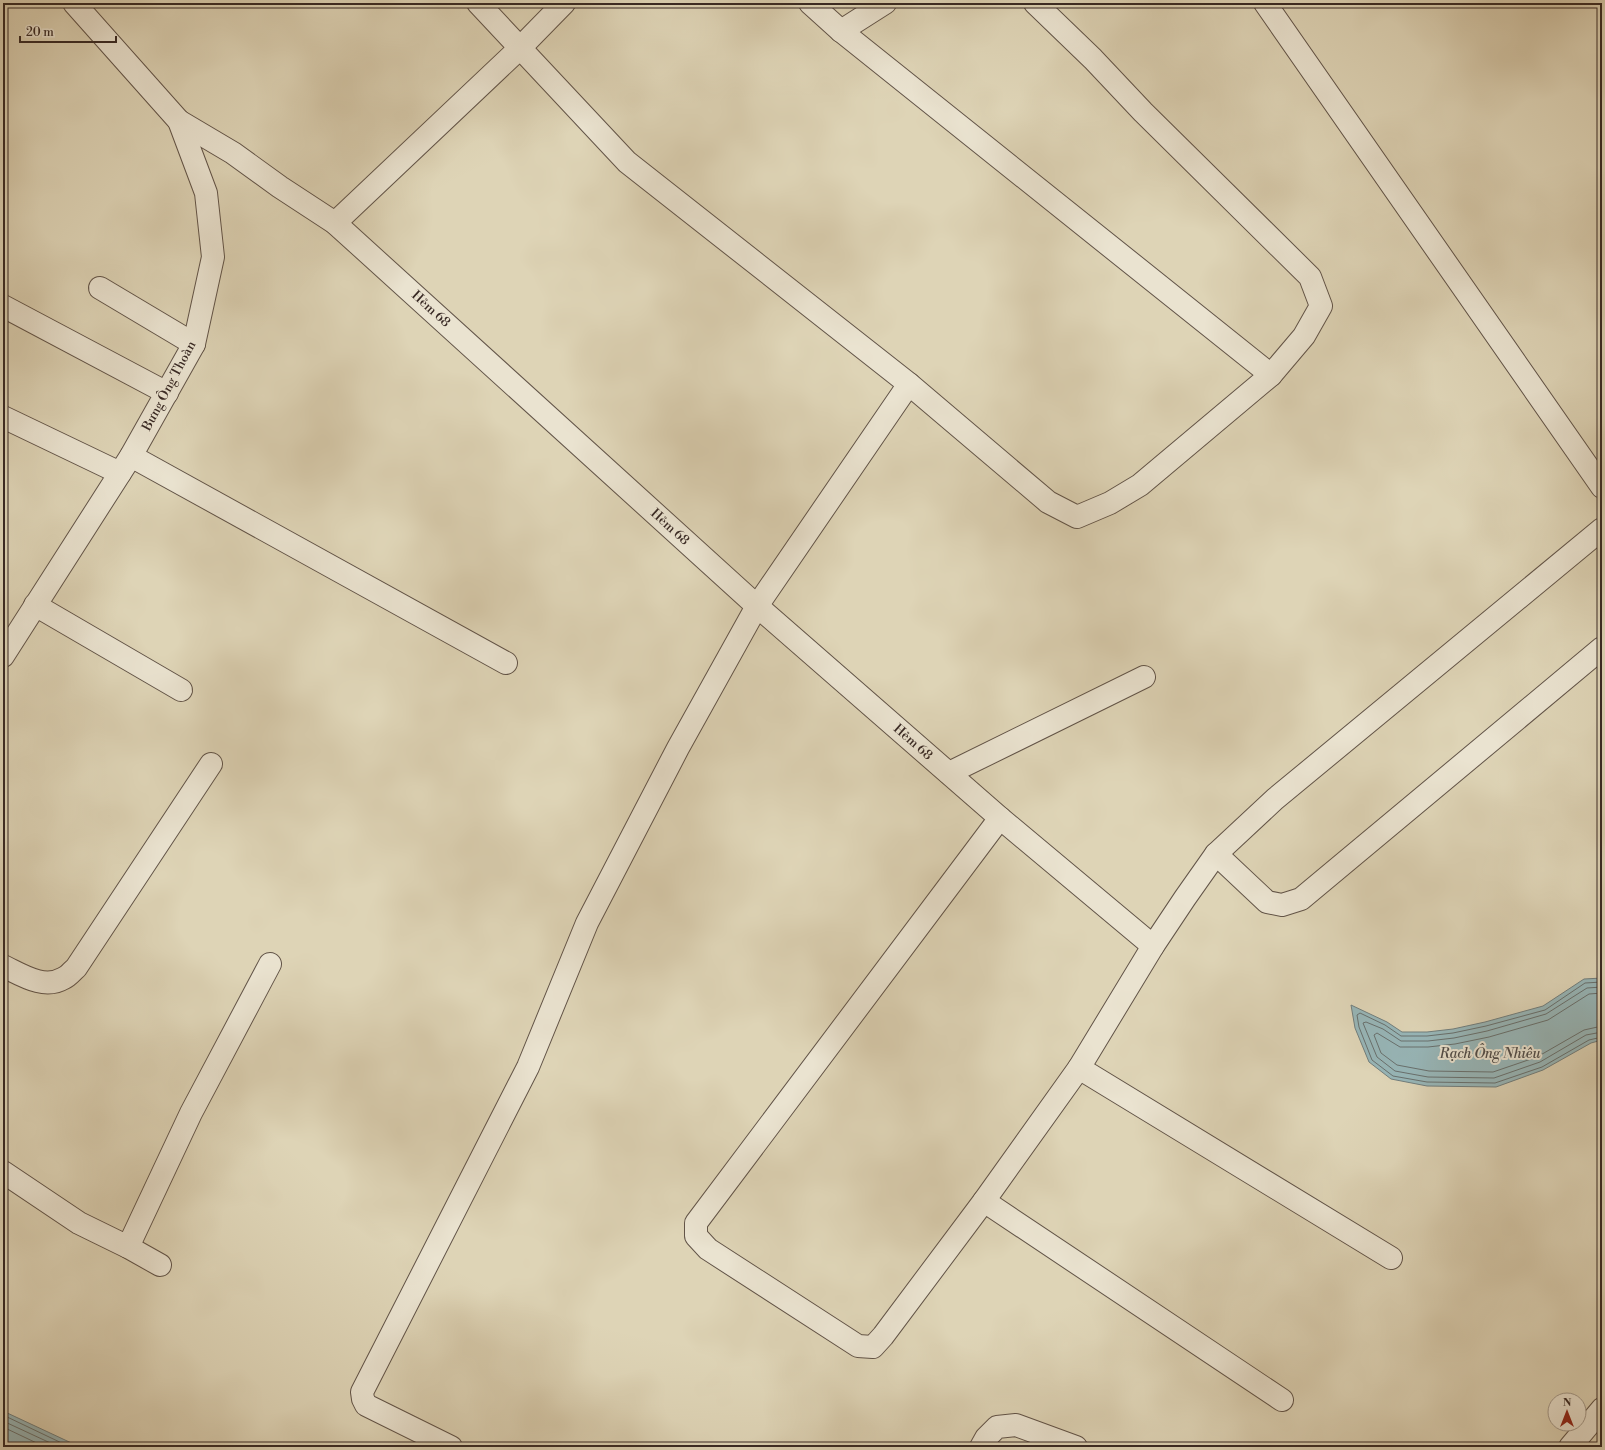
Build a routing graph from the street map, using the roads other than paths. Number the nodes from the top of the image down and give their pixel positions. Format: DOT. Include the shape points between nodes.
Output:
graph roads {
  1 [pos="74,3"];
  2 [pos="478,3"];
  3 [pos="564,3"];
  4 [pos="810,3"];
  5 [pos="885,3"];
  6 [pos="1035,3"];
  7 [pos="1265,3"];
  8 [pos="841,31"];
  9 [pos="520,48"];
  10 [pos="179,121"];
  11 [pos="335,223"];
  12 [pos="100,288"];
  13 [pos="3,306"];
  14 [pos="194,344"];
  15 [pos="1271,375"];
  16 [pos="909,384"];
  17 [pos="166,393"];
  18 [pos="3,417"];
  19 [pos="125,465"];
  20 [pos="1602,487"];
  21 [pos="1602,529"];
  22 [pos="35,605"];
  23 [pos="758,606"];
  24 [pos="1602,648"];
  25 [pos="3,656"];
  26 [pos="506,663"];
  27 [pos="1144,677"];
  28 [pos="181,690"];
  29 [pos="211,764"];
  30 [pos="949,773"];
  31 [pos="1000,818"];
  32 [pos="1216,854"];
  33 [pos="1153,946"];
  34 [pos="270,964"];
  35 [pos="3,966"];
  36 [pos="1079,1068"];
  37 [pos="3,1172"];
  38 [pos="984,1201"];
  39 [pos="128,1246"];
  40 [pos="1391,1258"];
  41 [pos="160,1264"];
  42 [pos="1282,1400"];
  43 [pos="1602,1409"];
  44 [pos="451,1447"];
  45 [pos="981,1447"];
  46 [pos="1076,1447"];
  47 [pos="1570,1447"];
  1 -- 10 [label="street, Bưng Ông Thoàn"];
  2 -- 9 [label="street"];
  3 -- 9 [label="street"];
  4 -- 8 [label="street"];
  5 -- 8 [label="street"];
  6 -- 15 [label="street" via="1310,277 1321,306 1304,336"];
  7 -- 20 [label="street"];
  8 -- 15 [label="street"];
  9 -- 11 [label="street"];
  9 -- 16 [label="street" via="627,162"];
  10 -- 11 [label="street, Hẻm 68" via="233,153"];
  10 -- 14 [label="street, Bưng Ông Thoàn" via="206,193 213,257"];
  11 -- 23 [label="street, Hẻm 68"];
  12 -- 14 [label="street"];
  13 -- 17 [label="street"];
  14 -- 17 [label="street, Bưng Ông Thoàn"];
  15 -- 16 [label="street" via="1140,485 1110,504 1077,517 1048,502"];
  16 -- 23 [label="street"];
  17 -- 19 [label="street, Bưng Ông Thoàn"];
  18 -- 19 [label="street"];
  19 -- 22 [label="street, Bưng Ông Thoàn"];
  19 -- 26 [label="street"];
  21 -- 32 [label="street" via="1275,799"];
  22 -- 25 [label="street, Bưng Ông Thoàn"];
  22 -- 28 [label="street"];
  23 -- 30 [label="street, Hẻm 68"];
  23 -- 44 [label="street" via="678,748 587,923 528,1067 362,1392 366,1405"];
  24 -- 32 [label="street" via="1301,899 1282,905 1267,902"];
  27 -- 30 [label="street"];
  29 -- 35 [label="street" via="76,968 65,978 50,984 32,980"];
  30 -- 31 [label="street, Hẻm 68"];
  31 -- 33 [label="street, Hẻm 68"];
  31 -- 38 [label="street" via="696,1223 696,1236 708,1249 858,1346 873,1347"];
  32 -- 33 [label="street"];
  33 -- 36 [label="street"];
  34 -- 39 [label="street" via="191,1113"];
  36 -- 38 [label="street"];
  36 -- 40 [label="street"];
  37 -- 39 [label="street" via="79,1223"];
  38 -- 42 [label="street"];
  39 -- 41 [label="street"];
  43 -- 47 [label="street"];
  45 -- 46 [label="street" via="997,1427 1016,1425"];
}
